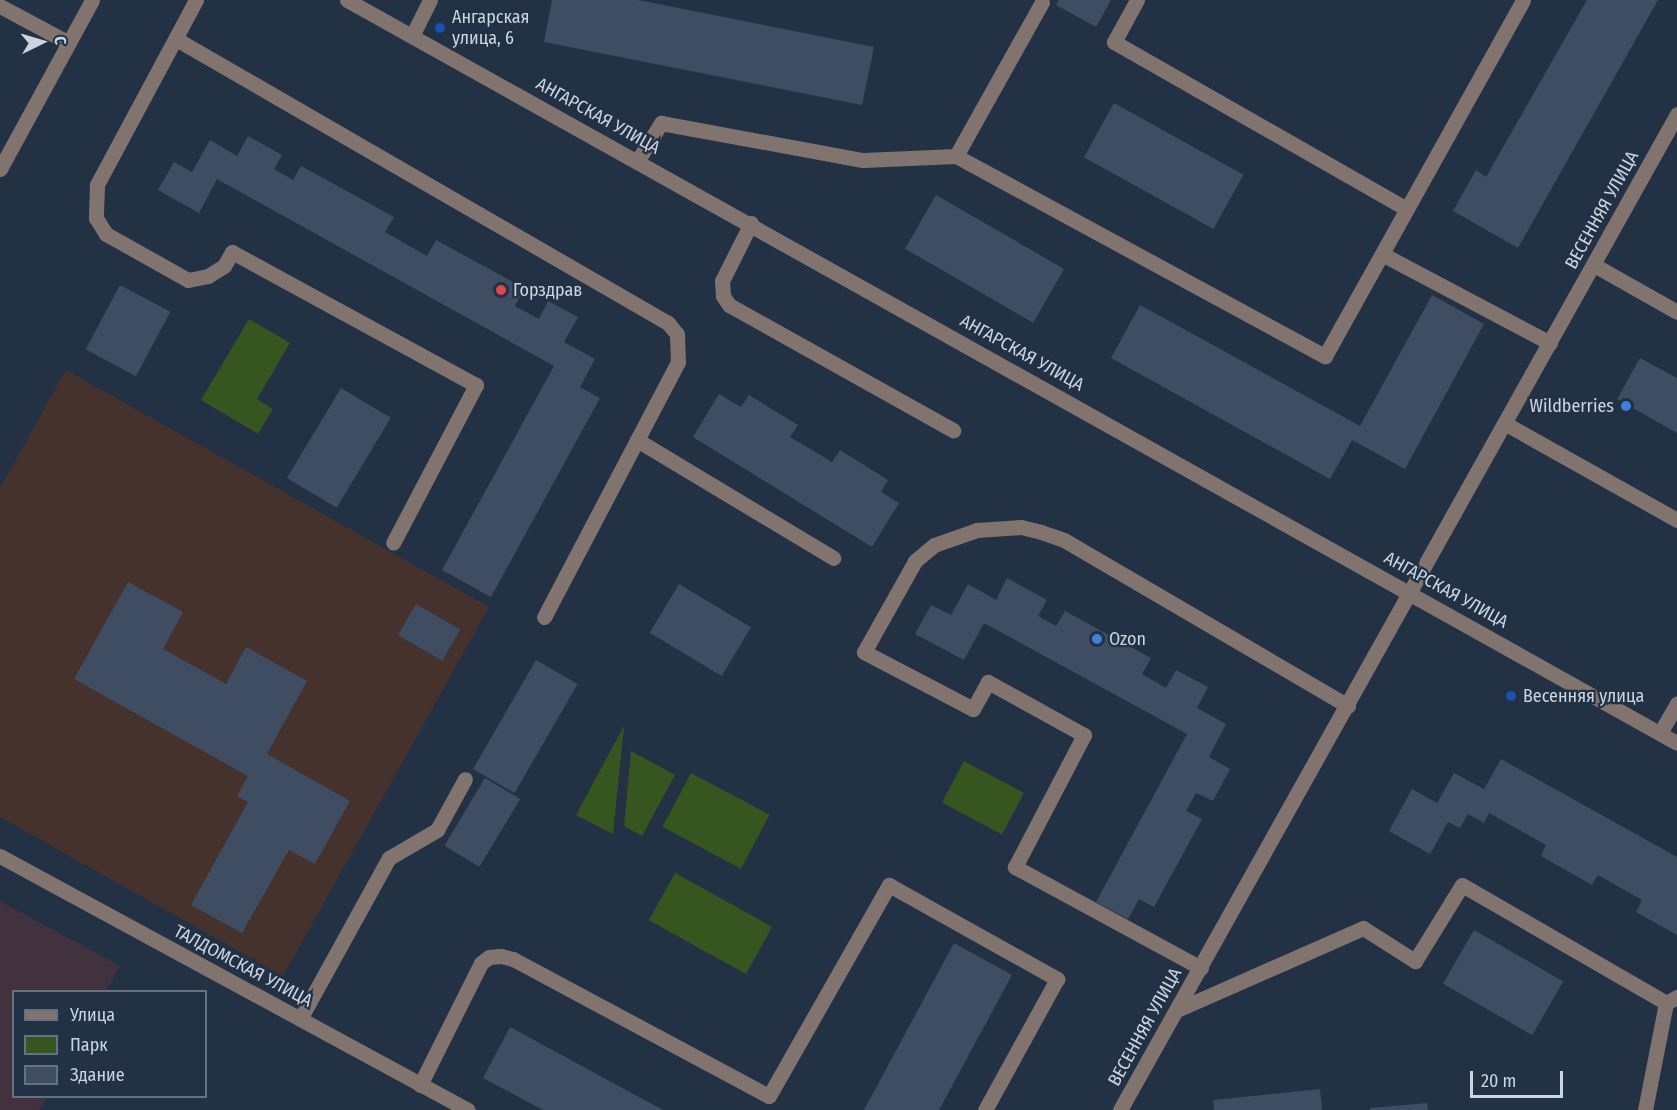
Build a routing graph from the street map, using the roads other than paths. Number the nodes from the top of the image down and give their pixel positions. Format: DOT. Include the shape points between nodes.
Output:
graph roads {
  1 [pos="92,0"];
  2 [pos="196,0"];
  3 [pos="347,0"];
  4 [pos="429,0"];
  5 [pos="1137,0"];
  6 [pos="1523,0"];
  7 [pos="1042,2"];
  8 [pos="0,6"];
  9 [pos="412,36"];
  10 [pos="176,39"];
  11 [pos="69,43"];
  12 [pos="1677,114"];
  13 [pos="956,156"];
  14 [pos="638,160"];
  15 [pos="0,169"];
  16 [pos="1407,208"];
  17 [pos="751,223"];
  18 [pos="1382,254"];
  19 [pos="1594,265"];
  20 [pos="1677,312"];
  21 [pos="1550,343"];
  22 [pos="1506,424"];
  23 [pos="953,430"];
  24 [pos="637,440"];
  25 [pos="1677,520"];
  26 [pos="393,543"];
  27 [pos="833,558"];
  28 [pos="1412,593"];
  29 [pos="544,618"];
  30 [pos="1677,703"];
  31 [pos="1348,706"];
  32 [pos="1660,733"];
  33 [pos="1677,743"];
  34 [pos="465,779"];
  35 [pos="0,856"];
  36 [pos="1201,968"];
  37 [pos="1672,1000"];
  38 [pos="1177,1010"];
  39 [pos="300,1019"];
  40 [pos="420,1085"];
  41 [pos="468,1110"];
  42 [pos="985,1110"];
  43 [pos="1120,1110"];
  44 [pos="1645,1110"];
  1 -- 11 [label="street"];
  2 -- 10 [label="street"];
  3 -- 9 [label="street, АНГАРСКАЯ УЛИЦА"];
  4 -- 9 [label="street"];
  5 -- 16 [label="street" via="1113,42"];
  6 -- 16 [label="street"];
  7 -- 13 [label="street"];
  8 -- 11 [label="street"];
  9 -- 14 [label="street, АНГАРСКАЯ УЛИЦА"];
  10 -- 24 [label="street" via="668,323 677,334 678,362"];
  10 -- 26 [label="street" via="97,185 96,218 106,234 188,280 208,276 224,266 232,252 476,386"];
  11 -- 15 [label="street"];
  12 -- 19 [label="street, ВЕСЕННЯЯ УЛИЦА"];
  13 -- 14 [label="street" via="863,160 661,123"];
  13 -- 18 [label="street" via="1325,356"];
  14 -- 17 [label="street, АНГАРСКАЯ УЛИЦА"];
  16 -- 18 [label="street"];
  17 -- 23 [label="street" via="723,281 723,296 729,305"];
  17 -- 28 [label="street, АНГАРСКАЯ УЛИЦА"];
  18 -- 21 [label="street"];
  19 -- 20 [label="street"];
  19 -- 21 [label="street, ВЕСЕННЯЯ УЛИЦА"];
  21 -- 22 [label="street, ВЕСЕННЯЯ УЛИЦА"];
  22 -- 25 [label="street"];
  22 -- 28 [label="street, ВЕСЕННЯЯ УЛИЦА"];
  24 -- 27 [label="street"];
  24 -- 29 [label="street"];
  28 -- 31 [label="street, ВЕСЕННЯЯ УЛИЦА"];
  28 -- 32 [label="street, АНГАРСКАЯ УЛИЦА"];
  30 -- 32 [label="street"];
  31 -- 36 [label="street, ВЕСЕННЯЯ УЛИЦА"];
  31 -- 36 [label="street" via="1064,540 1041,532 1021,526 977,530 934,545 915,561 864,652 973,709 988,682 1084,735 1015,867"];
  32 -- 33 [label="street, АНГАРСКАЯ УЛИЦА"];
  34 -- 39 [label="street" via="437,830 389,858"];
  35 -- 39 [label="street, ТАЛДОМСКАЯ УЛИЦА"];
  36 -- 38 [label="street, ВЕСЕННЯЯ УЛИЦА"];
  37 -- 38 [label="street" via="1462,885 1415,961 1363,928"];
  37 -- 44 [label="street"];
  38 -- 43 [label="street, ВЕСЕННЯЯ УЛИЦА"];
  39 -- 40 [label="street, ТАЛДОМСКАЯ УЛИЦА"];
  40 -- 41 [label="street, ТАЛДОМСКАЯ УЛИЦА"];
  40 -- 42 [label="street" via="481,963 489,957 501,956 769,1096 889,885 1057,979"];
}
